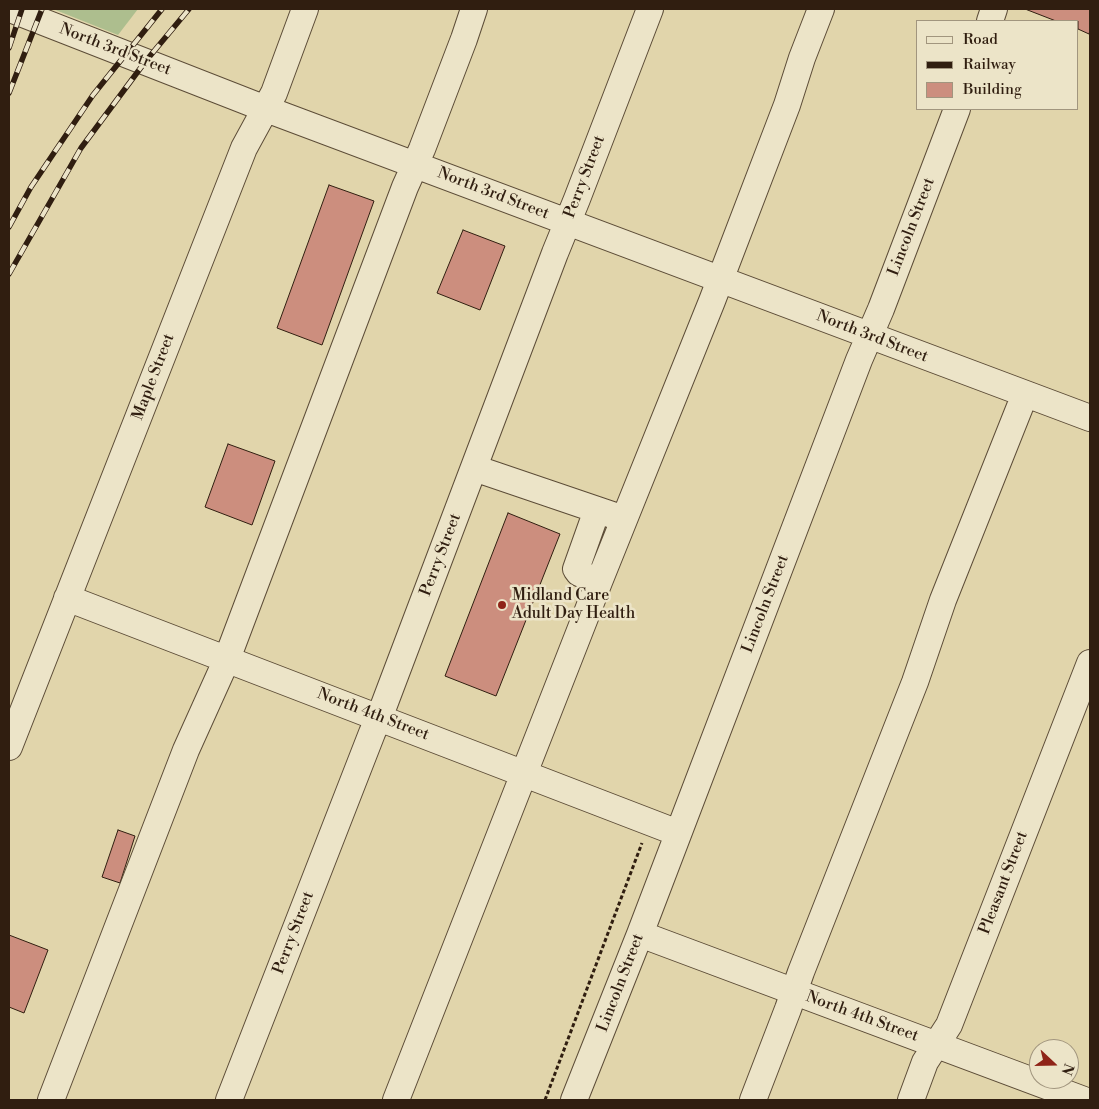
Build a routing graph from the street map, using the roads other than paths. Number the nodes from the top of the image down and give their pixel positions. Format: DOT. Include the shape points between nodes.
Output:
graph roads {
  1 [pos="10,9"];
  2 [pos="305,9"];
  3 [pos="474,9"];
  4 [pos="650,9"];
  5 [pos="821,9"];
  6 [pos="266,109"];
  7 [pos="956,110"];
  8 [pos="415,165"];
  9 [pos="568,222"];
  10 [pos="720,280"];
  11 [pos="869,336"];
  12 [pos="1025,394"];
  13 [pos="1090,418"];
  14 [pos="474,468"];
  15 [pos="597,510"];
  16 [pos="624,519"];
  17 [pos="599,582"];
  18 [pos="67,598"];
  19 [pos="227,659"];
  20 [pos="1090,663"];
  21 [pos="379,717"];
  22 [pos="9,747"];
  23 [pos="524,774"];
  24 [pos="678,833"];
  25 [pos="640,934"];
  26 [pos="793,992"];
  27 [pos="937,1045"];
  28 [pos="51,1100"];
  29 [pos="229,1100"];
  30 [pos="396,1100"];
  31 [pos="574,1100"];
  32 [pos="753,1100"];
  33 [pos="911,1100"];
  34 [pos="1084,1100"];
  1 -- 6 [label="street, North 3rd Street"];
  2 -- 6 [label="street, Maple Street"];
  3 -- 8 [label="street"];
  4 -- 9 [label="street, Perry Street"];
  5 -- 10 [label="street"];
  6 -- 8 [label="street, North 3rd Street"];
  6 -- 18 [label="street, Maple Street" via="244,148"];
  7 -- 11 [label="street, Lincoln Street"];
  8 -- 9 [label="street, North 3rd Street"];
  8 -- 19 [label="street"];
  9 -- 10 [label="street, North 3rd Street"];
  9 -- 14 [label="street, Perry Street"];
  10 -- 11 [label="street, North 3rd Street"];
  10 -- 16 [label="street"];
  11 -- 12 [label="street, North 3rd Street"];
  11 -- 24 [label="street, Lincoln Street"];
  12 -- 13 [label="street, North 3rd Street"];
  12 -- 26 [label="street" via="943,600 916,682"];
  14 -- 15 [label="street"];
  14 -- 21 [label="street, Perry Street"];
  15 -- 16 [label="street"];
  15 -- 17 [label="street" via="576,569"];
  16 -- 17 [label="street"];
  17 -- 23 [label="street"];
  18 -- 19 [label="street, North 4th Street"];
  18 -- 22 [label="street, Maple Street"];
  19 -- 21 [label="street, North 4th Street"];
  19 -- 28 [label="street" via="186,750"];
  20 -- 27 [label="street, Pleasant Street" via="949,1025"];
  21 -- 23 [label="street, North 4th Street"];
  21 -- 29 [label="street, Perry Street"];
  23 -- 24 [label="street, North 4th Street"];
  23 -- 30 [label="street"];
  24 -- 25 [label="street, Lincoln Street"];
  25 -- 26 [label="street, North 4th Street"];
  25 -- 31 [label="street, Lincoln Street"];
  26 -- 27 [label="street, North 4th Street"];
  26 -- 32 [label="street"];
  27 -- 33 [label="street, Pleasant Street" via="926,1062"];
  27 -- 34 [label="street, North 4th Street"];
}
